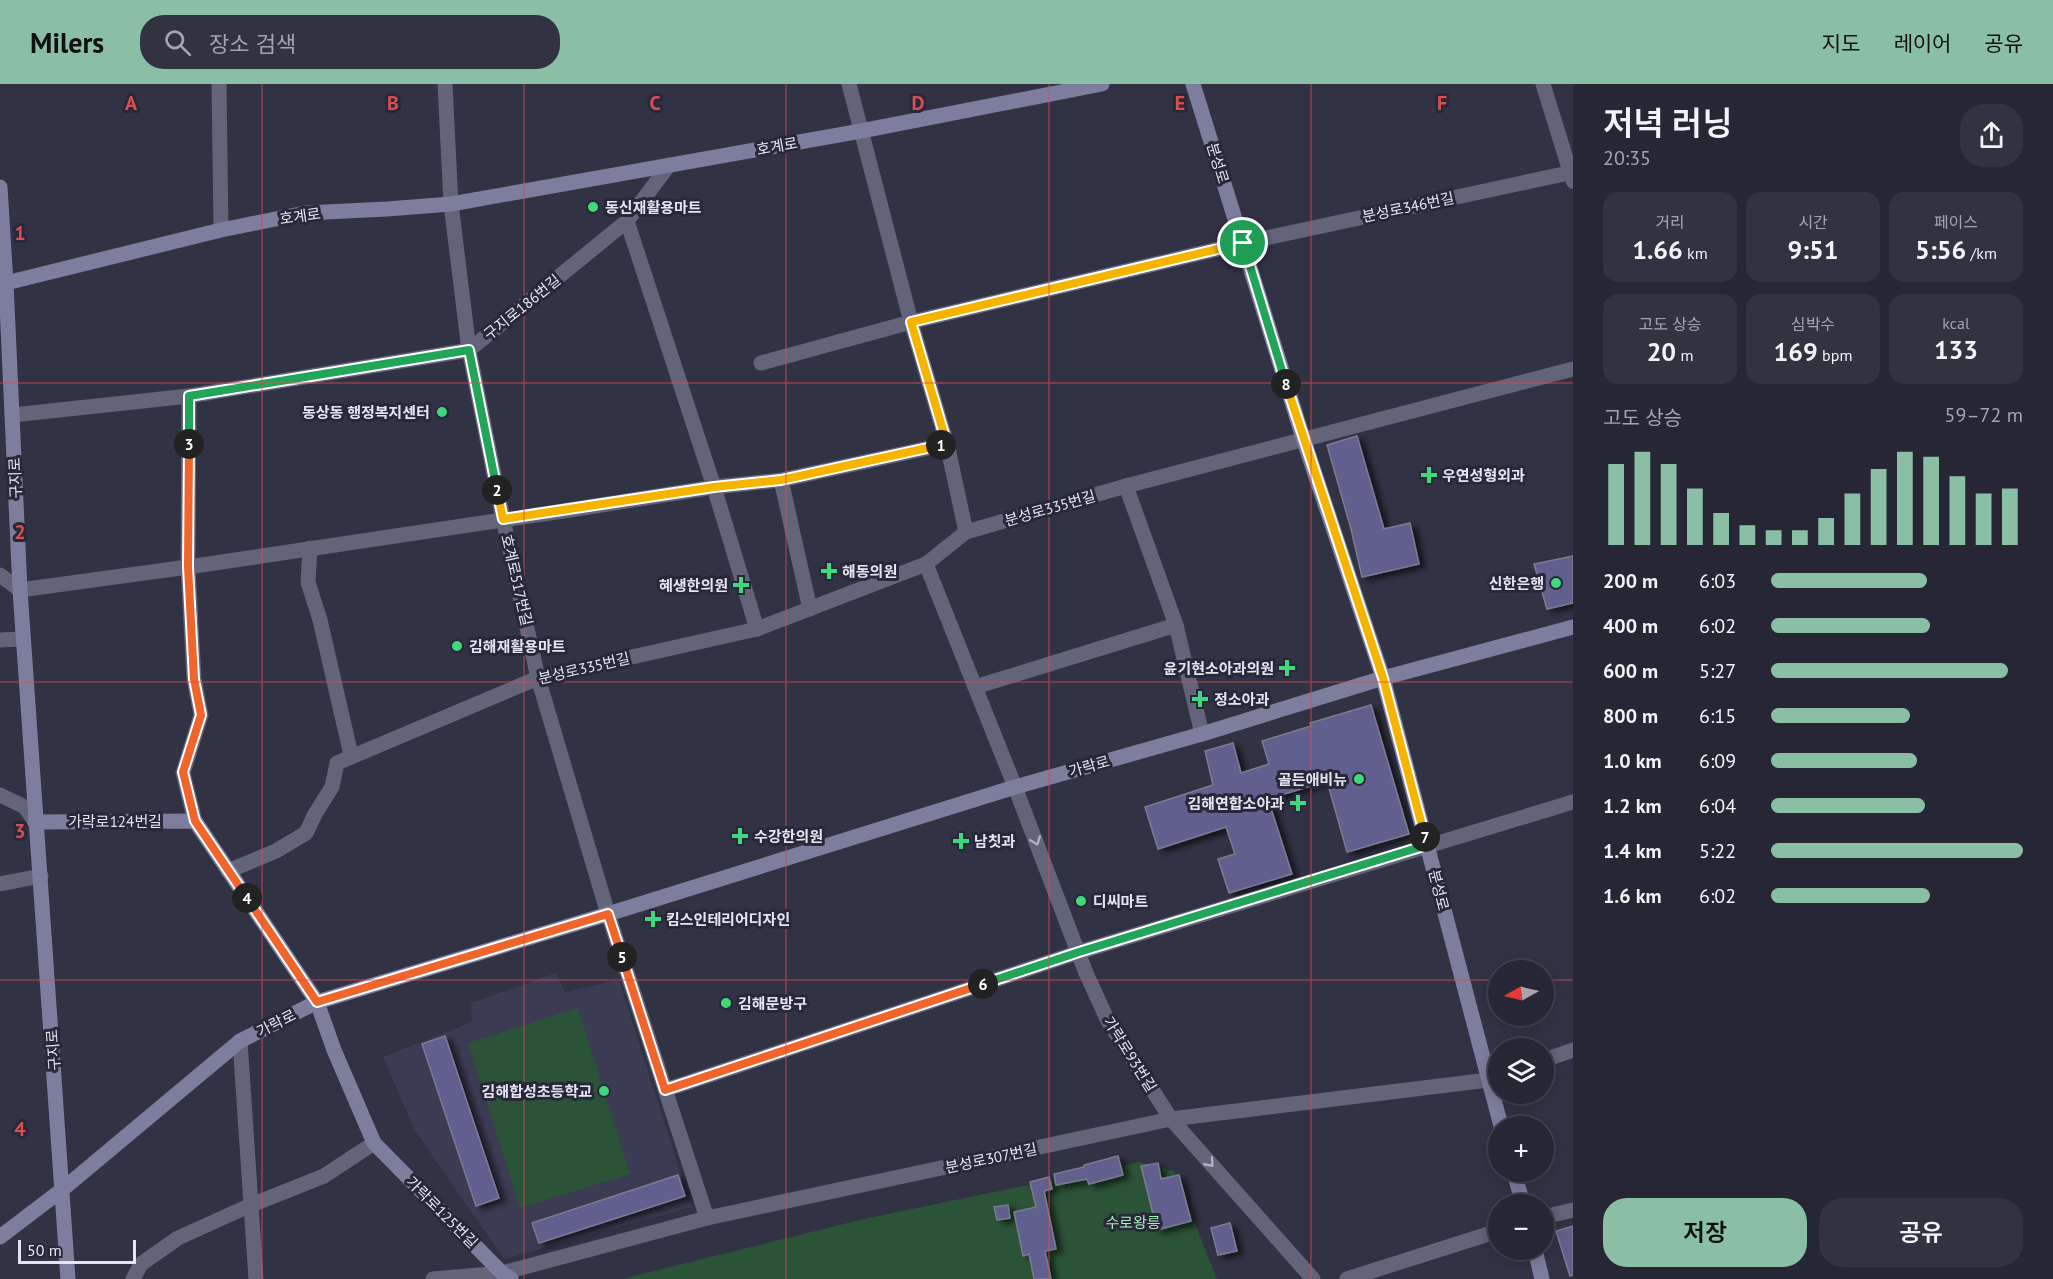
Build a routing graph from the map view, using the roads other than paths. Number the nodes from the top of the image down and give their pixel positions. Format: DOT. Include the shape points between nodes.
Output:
graph roads {
  1 [pos="219,84"];
  2 [pos="445,84"];
  3 [pos="849,84"];
  4 [pos="1102,84"];
  5 [pos="1193,84"];
  6 [pos="1543,84"];
  7 [pos="861,131"];
  8 [pos="669,165"];
  9 [pos="1572,175"];
  10 [pos="0,187"];
  11 [pos="451,204"];
  12 [pos="627,221"];
  13 [pos="221,230"];
  14 [pos="1243,243"];
  15 [pos="3,284"];
  16 [pos="911,322"];
  17 [pos="469,350"];
  18 [pos="761,363"];
  19 [pos="1573,369"];
  20 [pos="189,396"];
  21 [pos="13,415"];
  22 [pos="1304,441"];
  23 [pos="947,444"];
  24 [pos="781,480"];
  25 [pos="1126,486"];
  26 [pos="714,487"];
  27 [pos="503,519"];
  28 [pos="966,532"];
  29 [pos="310,548"];
  30 [pos="926,564"];
  31 [pos="188,567"];
  32 [pos="0,575"];
  33 [pos="20,590"];
  34 [pos="810,609"];
  35 [pos="1176,625"];
  36 [pos="1573,627"];
  37 [pos="757,629"];
  38 [pos="23,639"];
  39 [pos="0,640"];
  40 [pos="538,678"];
  41 [pos="1383,678"];
  42 [pos="975,687"];
  43 [pos="1202,734"];
  44 [pos="351,755"];
  45 [pos="1015,787"];
  46 [pos="0,795"];
  47 [pos="1573,802"];
  48 [pos="195,821"];
  49 [pos="35,822"];
  50 [pos="1427,845"];
  51 [pos="228,870"];
  52 [pos="41,876"];
  53 [pos="0,884"];
  54 [pos="608,914"];
  55 [pos="1079,952"];
  56 [pos="317,1002"];
  57 [pos="240,1041"];
  58 [pos="1573,1050"];
  59 [pos="1554,1057"];
  60 [pos="1488,1060"];
  61 [pos="1488,1079"];
  62 [pos="665,1090"];
  63 [pos="1171,1119"];
  64 [pos="374,1143"];
  65 [pos="63,1189"];
  66 [pos="251,1205"];
  67 [pos="1573,1210"];
  68 [pos="1554,1215"];
  69 [pos="707,1218"];
  70 [pos="1488,1234"];
  71 [pos="0,1237"];
  72 [pos="1537,1260"];
  73 [pos="506,1276"];
  74 [pos="68,1279"];
  75 [pos="133,1279"];
  76 [pos="256,1279"];
  77 [pos="433,1279"];
  78 [pos="1313,1279"];
  79 [pos="1347,1279"];
  80 [pos="1542,1279"];
  1 -- 13 [label="street"];
  2 -- 11 [label="street"];
  3 -- 7 [label="street"];
  4 -- 7 [label="main road, 호계로"];
  5 -- 14 [label="main road, 분성로"];
  6 -- 9 [label="street"];
  7 -- 8 [label="main road, 호계로"];
  7 -- 16 [label="street"];
  8 -- 11 [label="main road, 호계로"];
  8 -- 12 [label="street, 구지로186번길"];
  9 -- 14 [label="street, 분성로346번길"];
  10 -- 15 [label="main road, 구지로"];
  11 -- 13 [label="main road, 호계로" via="306,213"];
  11 -- 17 [label="street, 호계로517번길"];
  12 -- 17 [label="street, 구지로186번길"];
  12 -- 26 [label="street"];
  13 -- 15 [label="main road, 호계로"];
  14 -- 16 [label="street"];
  14 -- 22 [label="main road, 분성로"];
  15 -- 21 [label="main road, 구지로"];
  16 -- 18 [label="street"];
  16 -- 23 [label="street"];
  17 -- 20 [label="street, 구지로186번길"];
  17 -- 27 [label="street, 호계로517번길"];
  19 -- 22 [label="street, 분성로335번길"];
  20 -- 21 [label="street, 구지로186번길"];
  20 -- 31 [label="street"];
  21 -- 33 [label="main road, 구지로"];
  22 -- 25 [label="street, 분성로335번길"];
  22 -- 41 [label="main road, 분성로"];
  23 -- 24 [label="street"];
  23 -- 28 [label="street"];
  24 -- 26 [label="street"];
  24 -- 34 [label="street"];
  25 -- 28 [label="street, 분성로335번길"];
  25 -- 35 [label="street"];
  26 -- 27 [label="street"];
  26 -- 37 [label="street"];
  27 -- 29 [label="street"];
  27 -- 40 [label="street, 호계로517번길"];
  28 -- 30 [label="street, 분성로335번길"];
  29 -- 31 [label="street"];
  29 -- 44 [label="street" via="308,582"];
  30 -- 34 [label="street, 분성로335번길"];
  30 -- 42 [label="street, 가락로93번길"];
  31 -- 33 [label="street"];
  31 -- 48 [label="street" via="194,679 201,715 183,772"];
  32 -- 33 [label="street"];
  33 -- 38 [label="main road, 구지로"];
  34 -- 37 [label="street, 분성로335번길"];
  35 -- 42 [label="street"];
  35 -- 43 [label="street"];
  36 -- 41 [label="main road, 가락로"];
  37 -- 40 [label="street, 분성로335번길"];
  38 -- 39 [label="street"];
  38 -- 49 [label="main road, 구지로"];
  40 -- 44 [label="street, 분성로335번길"];
  40 -- 54 [label="street, 호계로517번길"];
  41 -- 43 [label="main road, 가락로"];
  41 -- 50 [label="main road, 분성로"];
  42 -- 45 [label="street, 가락로93번길"];
  43 -- 45 [label="main road, 가락로"];
  44 -- 51 [label="street, 분성로335번길" via="337,763 332,787 306,833 276,851"];
  45 -- 54 [label="main road, 가락로"];
  45 -- 55 [label="street, 가락로93번길, one-way"];
  46 -- 49 [label="street" via="25,807"];
  47 -- 50 [label="street"];
  48 -- 49 [label="main road, 가락로124번길"];
  48 -- 51 [label="main road"];
  49 -- 52 [label="main road, 구지로"];
  50 -- 55 [label="street"];
  50 -- 60 [label="main road, 분성로"];
  51 -- 56 [label="main road"];
  52 -- 53 [label="street"];
  52 -- 65 [label="main road, 구지로"];
  54 -- 56 [label="main road, 가락로"];
  54 -- 62 [label="street"];
  55 -- 62 [label="street"];
  55 -- 63 [label="street, 가락로93번길" via="1108,1021"];
  56 -- 57 [label="main road, 가락로"];
  56 -- 64 [label="main road, 가락로125번길"];
  57 -- 65 [label="main road, 가락로"];
  57 -- 66 [label="street"];
  58 -- 59 [label="street"];
  61 -- 63 [label="street, 분성로307번길"];
  62 -- 69 [label="street"];
  63 -- 69 [label="street, 분성로307번길"];
  63 -- 78 [label="street, 가락로93번길, one-way"];
  64 -- 66 [label="street" via="324,1176"];
  64 -- 73 [label="main road, 가락로125번길"];
  65 -- 71 [label="main road, 가락로"];
  65 -- 74 [label="main road, 구지로"];
  66 -- 75 [label="street" via="178,1238 141,1264"];
  66 -- 76 [label="street"];
  67 -- 68 [label="street"];
  69 -- 73 [label="street, 분성로307번길"];
  70 -- 79 [label="street"];
  72 -- 80 [label="main road"];
  73 -- 77 [label="street, 분성로307번길"];
}
